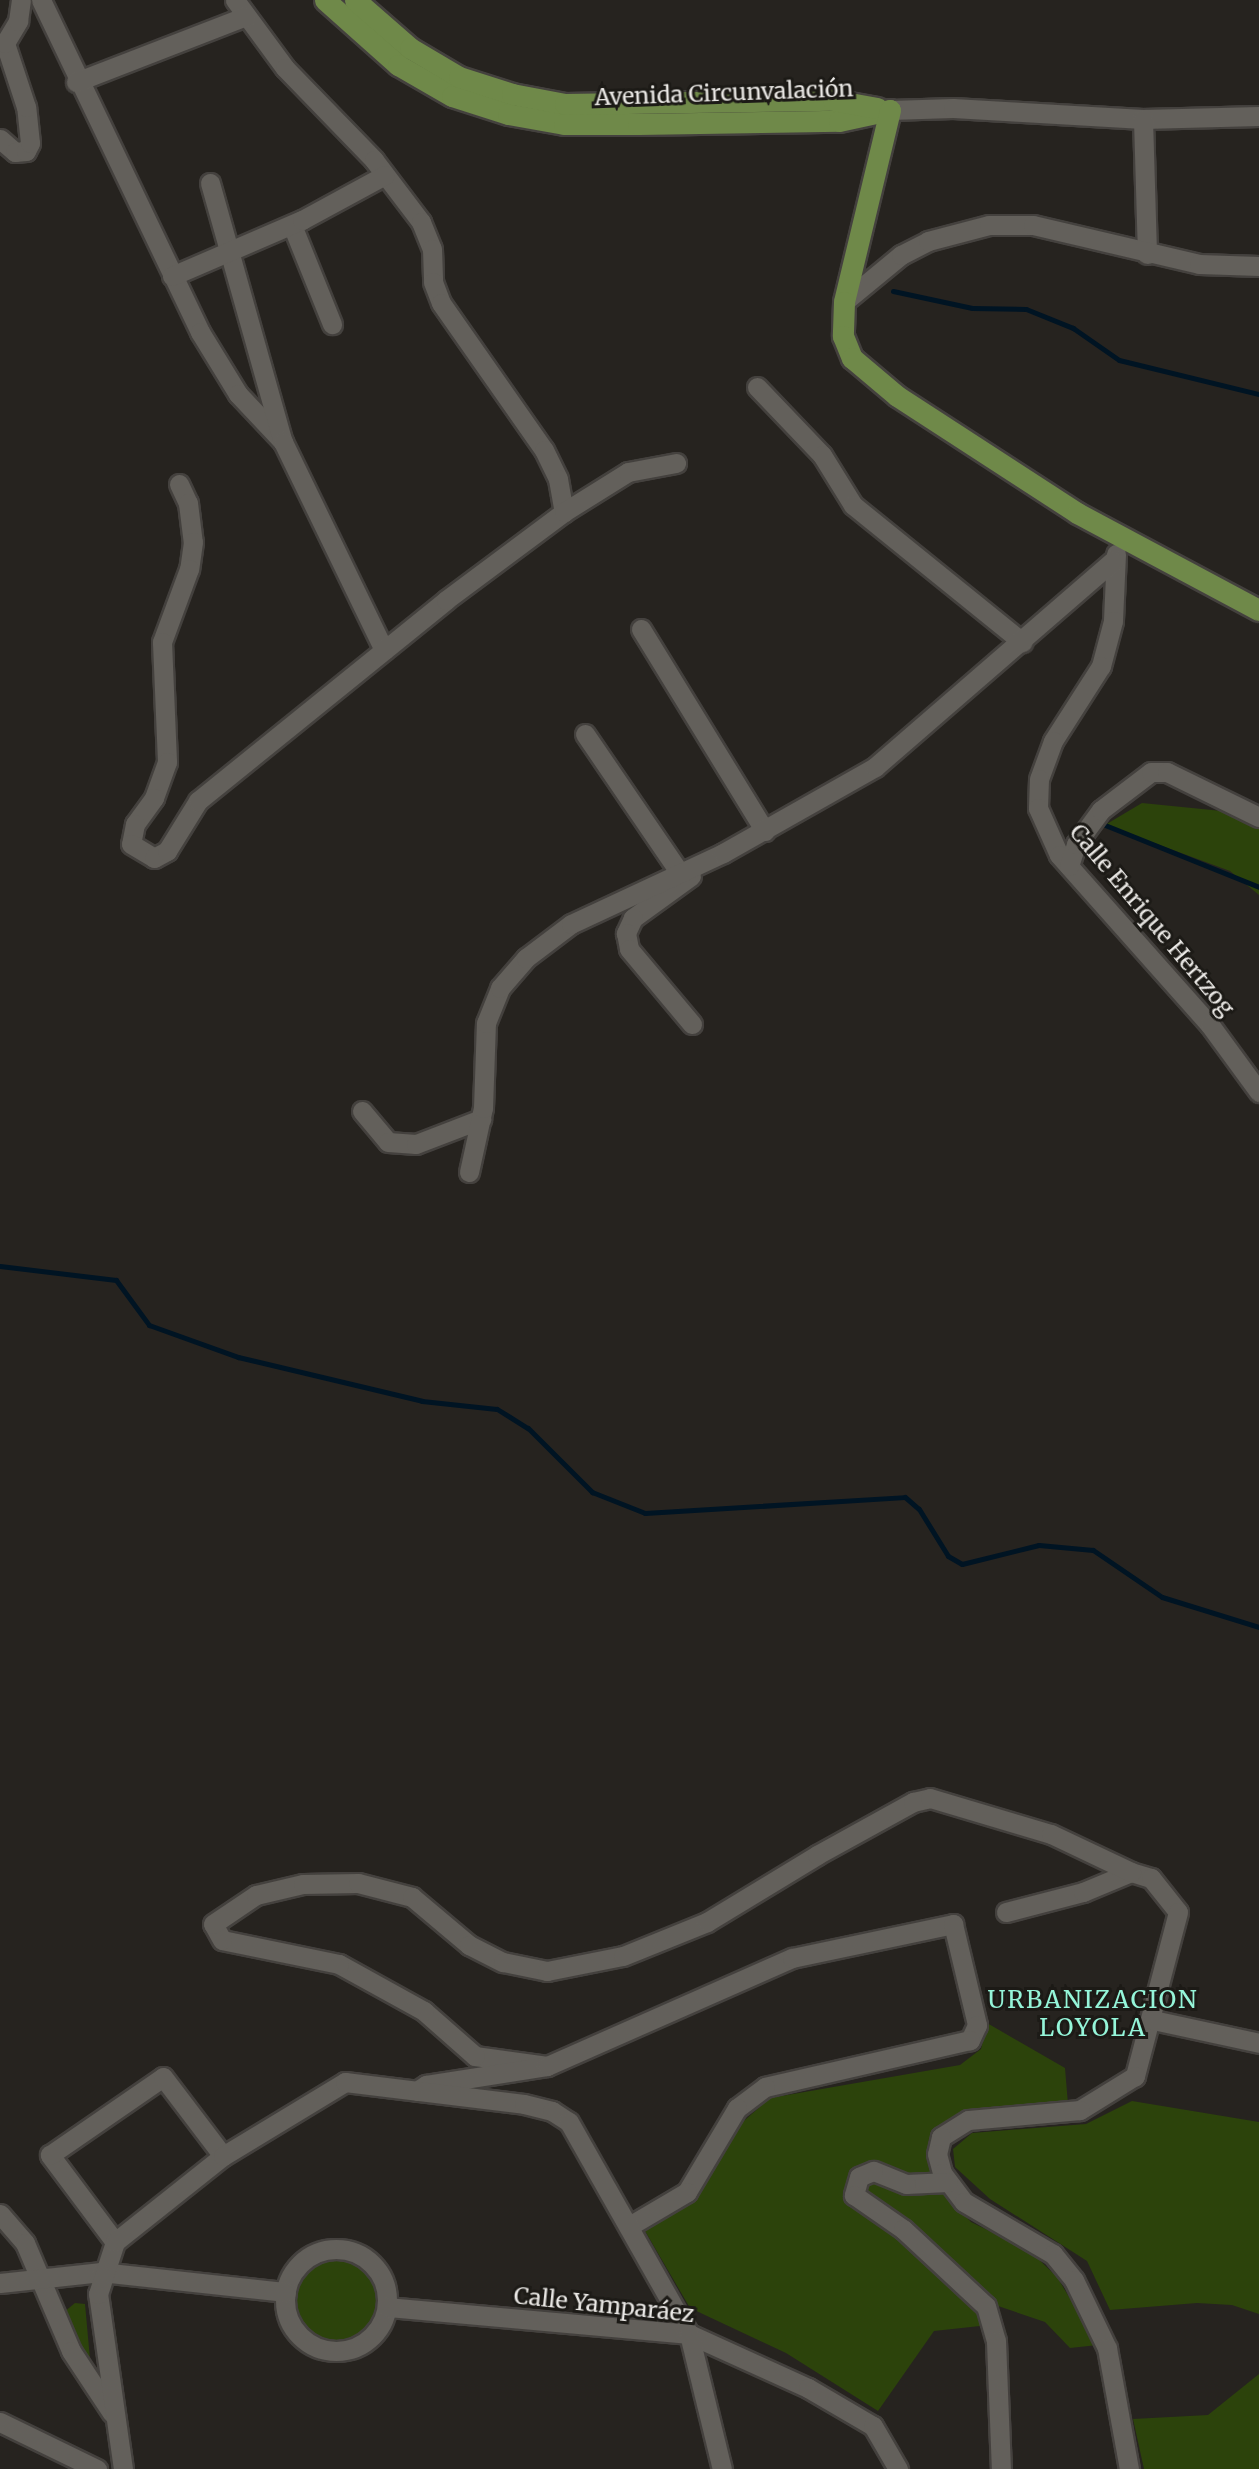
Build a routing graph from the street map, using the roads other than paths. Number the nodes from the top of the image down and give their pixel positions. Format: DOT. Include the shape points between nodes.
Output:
graph roads {
  1 [pos="21,0"];
  2 [pos="41,0"];
  3 [pos="326,0"];
  4 [pos="355,0"];
  5 [pos="240,8"];
  6 [pos="76,82"];
  7 [pos="890,110"];
  8 [pos="1259,116"];
  9 [pos="1143,119"];
  10 [pos="0,139"];
  11 [pos="385,175"];
  12 [pos="210,183"];
  13 [pos="292,225"];
  14 [pos="229,252"];
  15 [pos="1147,254"];
  16 [pos="1259,266"];
  17 [pos="172,276"];
  18 [pos="844,302"];
  19 [pos="332,324"];
  20 [pos="758,387"];
  21 [pos="283,442"];
  22 [pos="676,463"];
  23 [pos="179,484"];
  24 [pos="564,512"];
  25 [pos="1123,537"];
  26 [pos="1113,561"];
  27 [pos="1259,610"];
  28 [pos="641,629"];
  29 [pos="1022,642"];
  30 [pos="384,650"];
  31 [pos="585,734"];
  32 [pos="1259,817"];
  33 [pos="765,831"];
  34 [pos="723,853"];
  35 [pos="1069,866"];
  36 [pos="679,872"];
  37 [pos="692,1024"];
  38 [pos="1259,1092"];
  39 [pos="362,1111"];
  40 [pos="481,1119"];
  41 [pos="469,1172"];
  42 [pos="1131,1872"];
  43 [pos="1006,1912"];
  44 [pos="1153,2020"];
  45 [pos="1259,2043"];
  46 [pos="547,2066"];
  47 [pos="415,2094"];
  48 [pos="223,2156"];
  49 [pos="948,2182"];
  50 [pos="0,2214"];
  51 [pos="632,2225"];
  52 [pos="115,2242"];
  53 [pos="101,2272"];
  54 [pos="39,2277"];
  55 [pos="0,2283"];
  56 [pos="286,2292"];
  57 [pos="387,2307"];
  58 [pos="689,2334"];
  59 [pos="113,2415"];
  60 [pos="0,2422"];
  61 [pos="97,2469"];
  62 [pos="124,2469"];
  63 [pos="722,2469"];
  64 [pos="898,2469"];
  65 [pos="1001,2469"];
  66 [pos="1129,2469"];
  1 -- 10 [label="street" via="18,21 5,44 26,107 30,144 26,151 15,152"];
  2 -- 6 [label="street"];
  3 -- 7 [label="main road, Avenida Circunvalación" via="398,65 452,96 508,114 565,124 638,124 839,121"];
  4 -- 7 [label="main road, Avenida Circunvalación" via="410,48 459,77 512,94 565,104 833,100"];
  5 -- 6 [label="street"];
  5 -- 11 [label="street" via="285,68"];
  6 -- 17 [label="street"];
  7 -- 9 [label="street" via="953,108"];
  7 -- 18 [label="main road"];
  8 -- 9 [label="street"];
  9 -- 15 [label="street"];
  11 -- 13 [label="street"];
  11 -- 24 [label="street" via="425,231 441,303 544,450 558,479"];
  12 -- 14 [label="street"];
  13 -- 14 [label="street"];
  13 -- 19 [label="street"];
  14 -- 17 [label="street"];
  14 -- 21 [label="street"];
  15 -- 16 [label="street"];
  15 -- 18 [label="street" via="1033,225 989,225 928,241 901,255"];
  17 -- 21 [label="street" via="238,394"];
  18 -- 25 [label="main road" via="843,336 852,358 870,375 1077,513"];
  20 -- 29 [label="street" via="822,455 853,505"];
  21 -- 30 [label="street"];
  22 -- 24 [label="street" via="628,472"];
  23 -- 30 [label="street" via="188,503 193,542 189,569 162,642 167,762 154,798 135,824 131,844 141,854 154,859 167,851 198,801"];
  24 -- 30 [label="street"];
  25 -- 26 [label="street, Calle Enrique Hertzog"];
  25 -- 27 [label="main road"];
  26 -- 29 [label="street"];
  26 -- 35 [label="street, Calle Enrique Hertzog" via="1113,621 1101,666 1054,741 1039,779 1038,808 1048,838"];
  28 -- 33 [label="street"];
  29 -- 33 [label="street" via="875,766"];
  31 -- 36 [label="street"];
  32 -- 35 [label="street" via="1167,772 1151,772 1101,810 1076,845"];
  33 -- 34 [label="street"];
  34 -- 36 [label="street"];
  34 -- 37 [label="street" via="633,918 626,933 629,949"];
  35 -- 38 [label="street, Calle Enrique Hertzog" via="1210,1025"];
  36 -- 40 [label="street" via="571,924 526,958 500,988 486,1023"];
  39 -- 40 [label="street" via="388,1142 416,1144"];
  40 -- 41 [label="street"];
  42 -- 43 [label="street" via="1083,1892"];
  42 -- 44 [label="street" via="1152,1878 1178,1912"];
  42 -- 46 [label="street" via="1051,1834 930,1798 877,1822 707,1922 624,1956 547,1970 503,1962 469,1945 412,1897 358,1883 303,1884 256,1895 213,1924 222,1941 339,1964 424,2011 475,2056"];
  44 -- 45 [label="street"];
  44 -- 49 [label="street" via="1135,2076 1080,2110 978,2118 952,2127 942,2137 937,2154"];
  46 -- 47 [label="street" via="426,2085"];
  46 -- 51 [label="street" via="792,1958 953,1924 977,2025 970,2040 765,2087 737,2108 687,2192"];
  47 -- 48 [label="street" via="345,2082"];
  47 -- 51 [label="street" via="552,2111 569,2122"];
  48 -- 52 [label="street"];
  48 -- 52 [label="street" via="163,2077 50,2155"];
  49 -- 65 [label="street" via="906,2184 873,2171 859,2177 854,2195 903,2229 986,2306 996,2341"];
  49 -- 66 [label="street" via="964,2202 1053,2254 1074,2280 1107,2348"];
  50 -- 54 [label="street" via="25,2243"];
  51 -- 58 [label="street"];
  52 -- 53 [label="street"];
  53 -- 54 [label="street"];
  53 -- 56 [label="street"];
  53 -- 59 [label="street" via="98,2294"];
  54 -- 55 [label="street"];
  54 -- 59 [label="street" via="71,2351"];
  56 -- 57 [label="street" via="306,2259 344,2249 378,2270"];
  56 -- 57 [label="street" via="295,2330 328,2350 366,2341"];
  57 -- 58 [label="street, Calle Yamparáez"];
  58 -- 63 [label="street"];
  58 -- 64 [label="street, Calle Yamparáez" via="808,2388 873,2426"];
  59 -- 62 [label="street"];
  60 -- 61 [label="street"];
}
